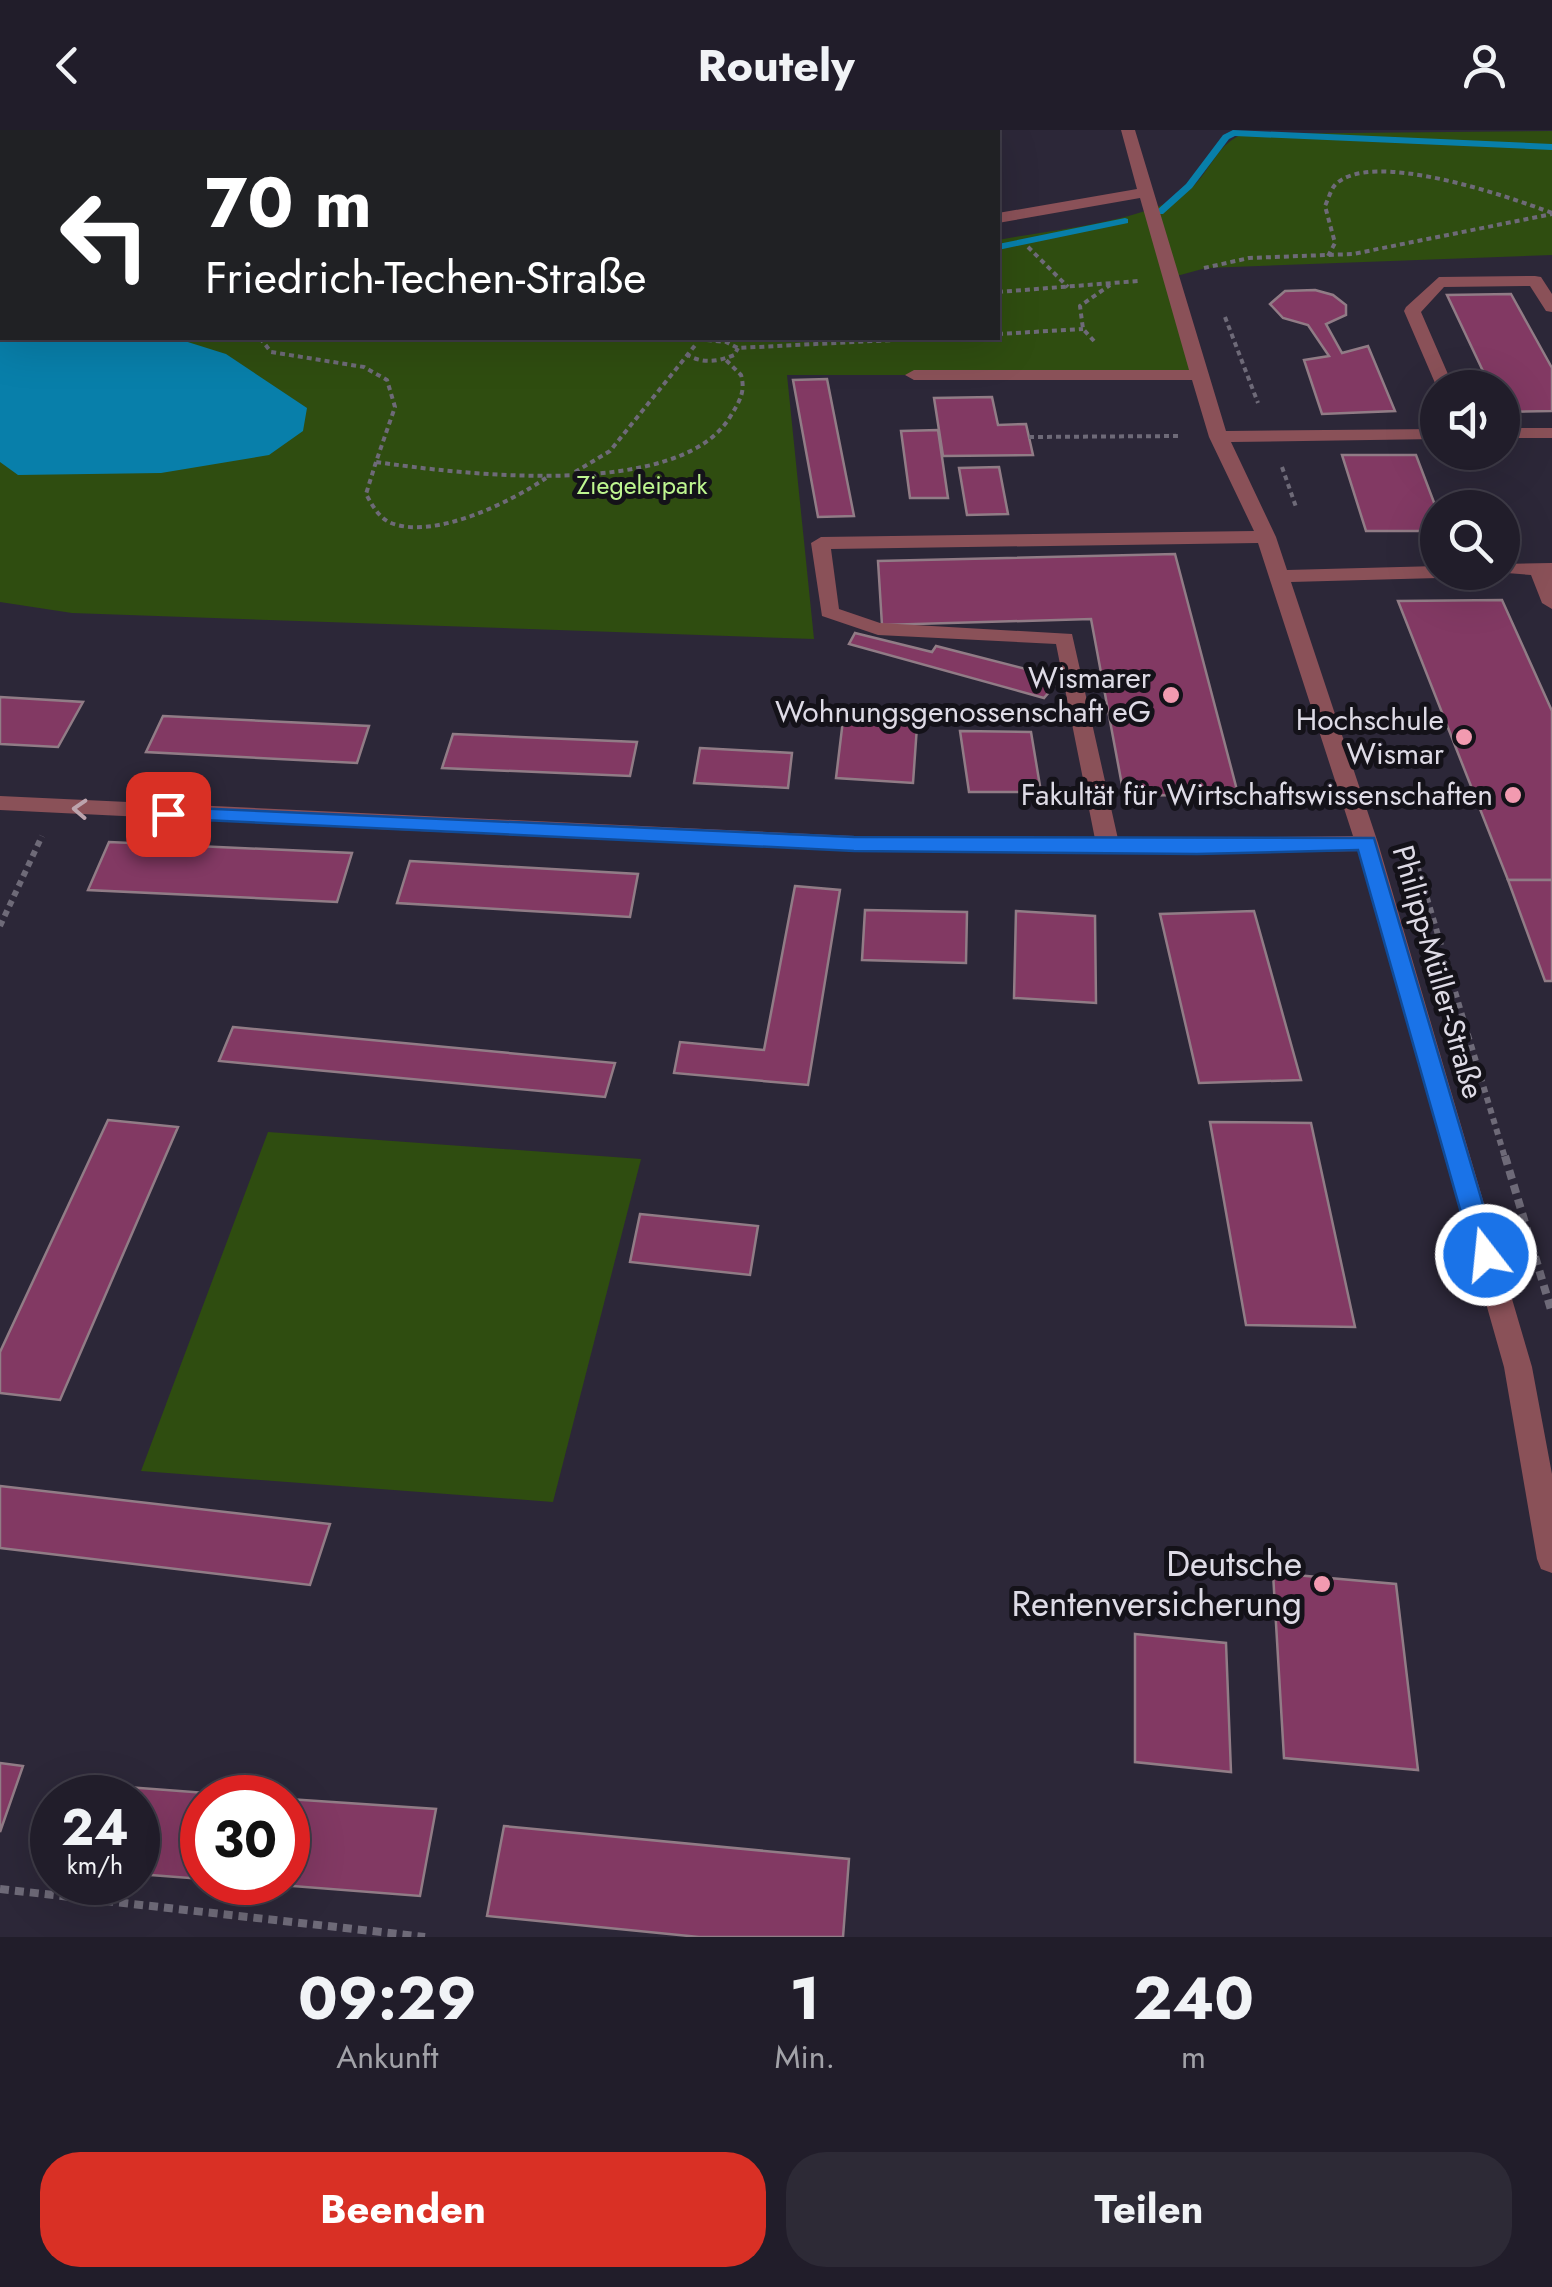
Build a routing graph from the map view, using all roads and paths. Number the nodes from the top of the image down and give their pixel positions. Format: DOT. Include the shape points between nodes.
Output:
graph roads {
  1 [pos="1128,130"];
  2 [pos="1147,192"];
  3 [pos="1552,213"];
  4 [pos="1000,218"];
  5 [pos="1032,252"];
  6 [pos="1328,257"];
  7 [pos="1172,278"];
  8 [pos="1068,287"];
  9 [pos="1000,292"];
  10 [pos="1552,307"];
  11 [pos="1083,329"];
  12 [pos="1000,334"];
  13 [pos="262,340"];
  14 [pos="693,340"];
  15 [pos="904,340"];
  16 [pos="697,342"];
  17 [pos="738,348"];
  18 [pos="686,354"];
  19 [pos="726,358"];
  20 [pos="1437,370"];
  21 [pos="914,375"];
  22 [pos="1200,375"];
  23 [pos="1520,433"];
  24 [pos="1552,433"];
  25 [pos="1420,434"];
  26 [pos="1192,436"];
  27 [pos="1218,436"];
  28 [pos="1029,438"];
  29 [pos="376,462"];
  30 [pos="570,475"];
  31 [pos="547,478"];
  32 [pos="1266,537"];
  33 [pos="1545,569"];
  34 [pos="1520,570"];
  35 [pos="1420,572"];
  36 [pos="1277,576"];
  37 [pos="1552,603"];
  38 [pos="0,803"];
  39 [pos="55,808"];
  40 [pos="1367,843"];
  41 [pos="1108,846"];
  42 [pos="0,926"];
  43 [pos="1552,1558"];
  44 [pos="0,1889"];
  45 [pos="425,1937"];
  1 -- 2 [label="street, Philipp-Müller-Straße"];
  2 -- 4 [label="street"];
  2 -- 7 [label="street, Philipp-Müller-Straße"];
  3 -- 6 [label="path"];
  3 -- 6 [label="path" via="1430,174 1342,177 1324,209 1336,243"];
  5 -- 8 [label="path"];
  6 -- 7 [label="path" via="1233,259"];
  7 -- 8 [label="path"];
  7 -- 22 [label="street, Philipp-Müller-Straße"];
  8 -- 9 [label="path"];
  10 -- 20 [label="street" via="1535,281 1439,282 1412,311"];
  11 -- 12 [label="path"];
  13 -- 29 [label="path" via="271,352 364,368 387,380 396,407"];
  14 -- 16 [label="path"];
  15 -- 17 [label="path"];
  16 -- 17 [label="path" via="722,340"];
  16 -- 18 [label="path"];
  17 -- 19 [label="path"];
  18 -- 19 [label="path" via="700,361"];
  18 -- 30 [label="path" via="610,450"];
  19 -- 30 [label="path" via="744,380 741,400 717,433 672,459"];
  21 -- 22 [label="street"];
  22 -- 27 [label="street, Philipp-Müller-Straße"];
  23 -- 24 [label="street"];
  25 -- 27 [label="street"];
  26 -- 28 [label="path"];
  27 -- 32 [label="street, Philipp-Müller-Straße"];
  29 -- 31 [label="path" via="458,475"];
  29 -- 31 [label="path" via="366,494 376,513 394,525 461,518"];
  30 -- 31 [label="path"];
  32 -- 36 [label="street, Philipp-Müller-Straße"];
  32 -- 41 [label="street" via="821,542 830,612 878,629 1065,638"];
  33 -- 34 [label="street"];
  33 -- 37 [label="street"];
  35 -- 36 [label="street"];
  36 -- 40 [label="street, Philipp-Müller-Straße"];
  38 -- 39 [label="street"];
  41 -- 39 [label="street, one-way" via="697,839"];
  39 -- 42 [label="path"];
  40 -- 41 [label="street"];
  40 -- 43 [label="street, Philipp-Müller-Straße" via="1518,1367"];
  44 -- 45 [label="path"];
}
